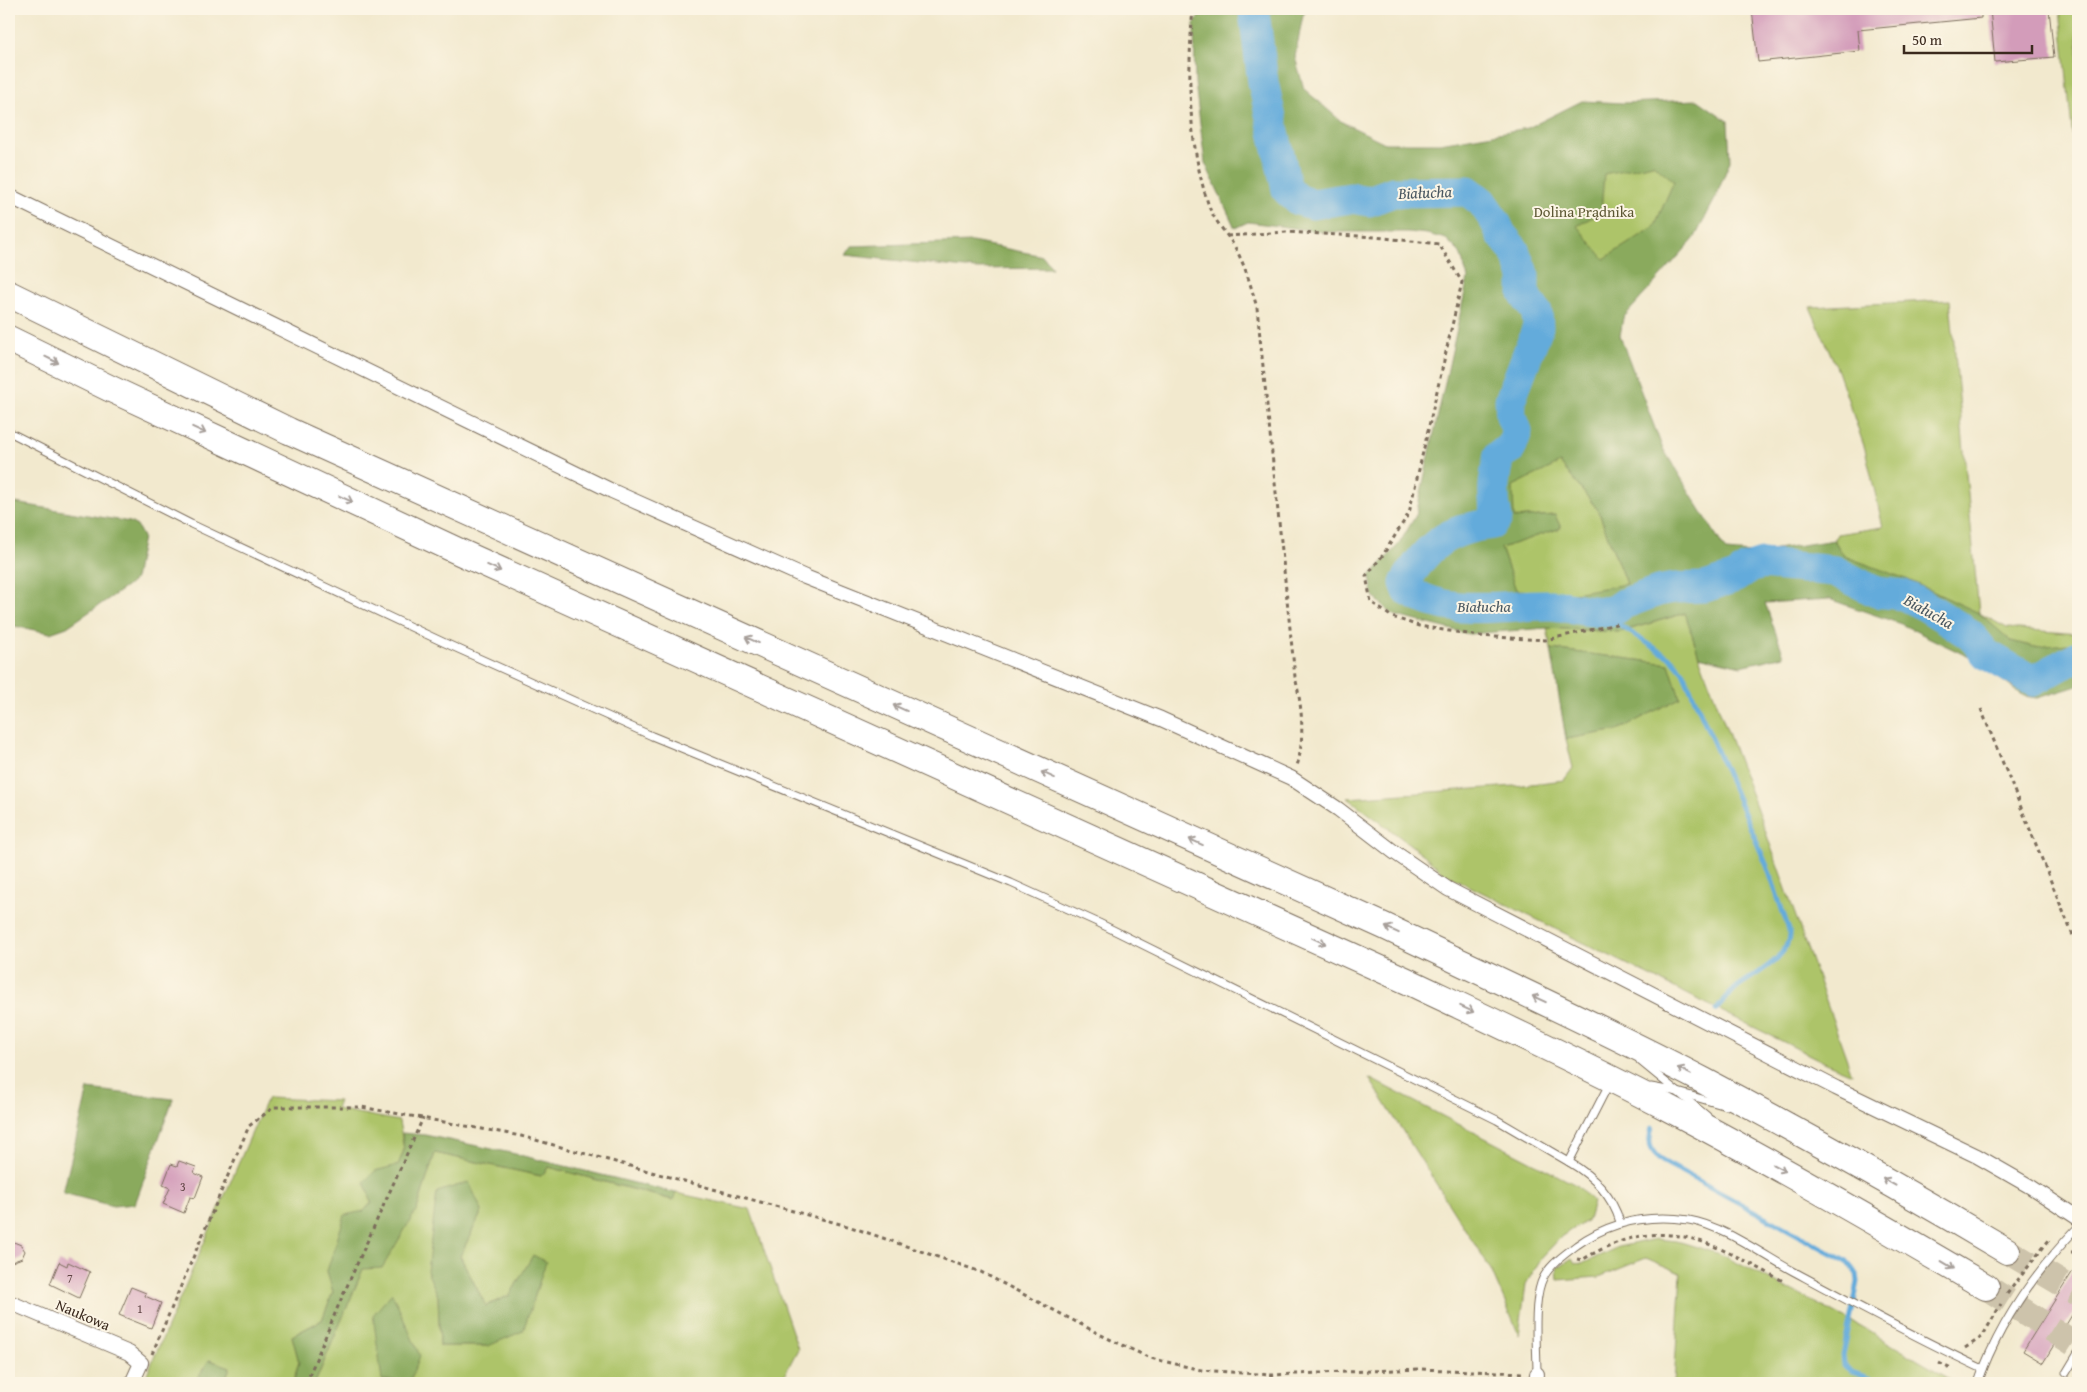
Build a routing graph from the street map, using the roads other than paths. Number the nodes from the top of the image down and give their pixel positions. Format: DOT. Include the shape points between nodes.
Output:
graph roads {
  1 [pos="9,196"];
  2 [pos="9,294"];
  3 [pos="9,339"];
  4 [pos="9,432"];
  5 [pos="1601,1029"];
  6 [pos="1612,1079"];
  7 [pos="1678,1092"];
  8 [pos="1732,1107"];
  9 [pos="1741,1110"];
  10 [pos="1777,1120"];
  11 [pos="1714,1121"];
  12 [pos="1721,1127"];
  13 [pos="1756,1156"];
  14 [pos="1569,1162"];
  15 [pos="2078,1218"];
  16 [pos="1620,1222"];
  17 [pos="2078,1227"];
  18 [pos="2008,1251"];
  19 [pos="1986,1287"];
  20 [pos="9,1302"];
  21 [pos="2078,1353"];
  22 [pos="1983,1369"];
  23 [pos="2066,1373"];
  24 [pos="1536,1379"];
  25 [pos="132,1383"];
  26 [pos="1978,1383"];
  1 -- 15 [label="street" via="620,495 805,577 1161,720 1291,778 1448,889 1836,1088 1977,1156"];
  5 -- 2 [label="highway, one-way" via="1375,922 290,431"];
  3 -- 6 [label="highway, one-way" via="462,554 1405,980"];
  4 -- 14 [label="lane" via="191,524 445,644 652,736 1011,883 1099,923 1497,1120"];
  5 -- 7 [label="lane"];
  10 -- 5 [label="highway, one-way"];
  6 -- 7 [label="lane"];
  6 -- 13 [label="highway"];
  6 -- 14 [label="lane"];
  7 -- 8 [label="lane"];
  7 -- 11 [label="lane"];
  9 -- 10 [label="lane"];
  18 -- 10 [label="highway, one-way"];
  12 -- 13 [label="lane"];
  13 -- 19 [label="highway, one-way"];
  14 -- 16 [label="lane" via="1600,1185"];
  16 -- 22 [label="lane" via="1647,1218 1701,1223"];
  16 -- 24 [label="lane" via="1582,1242 1545,1275 1540,1288"];
  17 -- 22 [label="lane" via="2018,1302"];
  20 -- 25 [label="street, Naukowa" via="129,1354 141,1363"];
  21 -- 23 [label="lane"];
  22 -- 26 [label="lane"];
}
